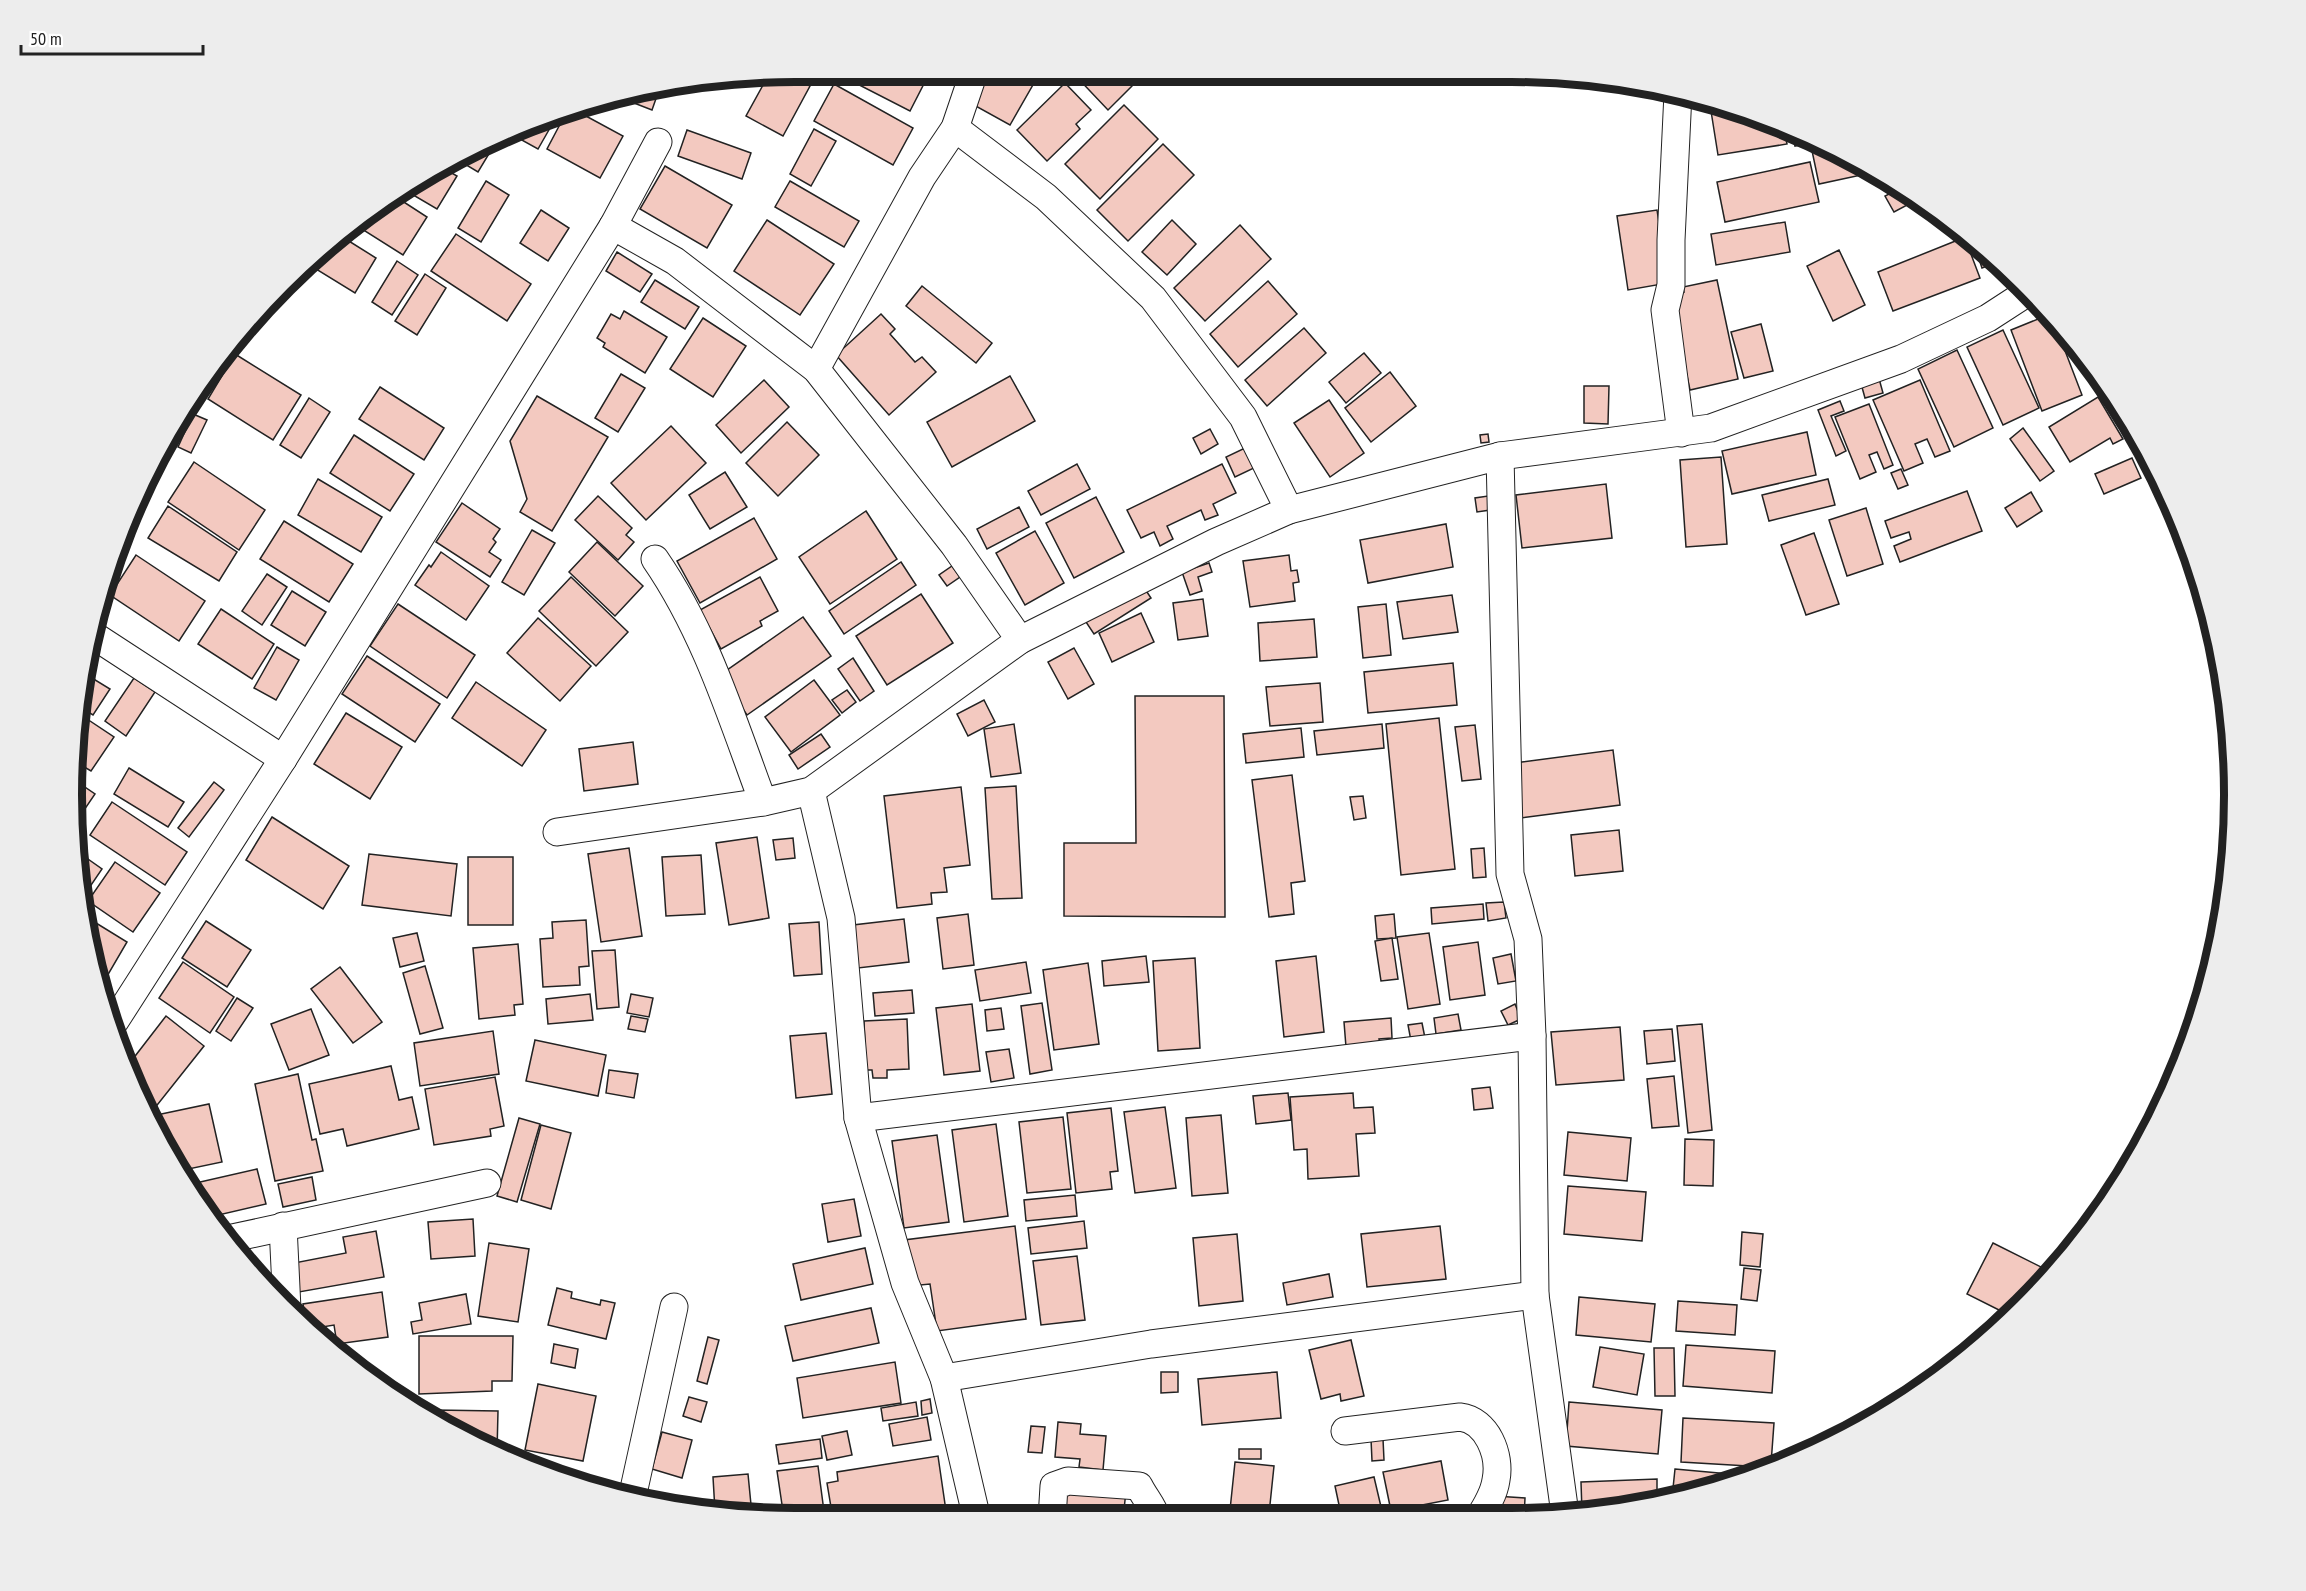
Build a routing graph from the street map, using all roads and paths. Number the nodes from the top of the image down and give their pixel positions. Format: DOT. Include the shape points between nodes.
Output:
graph roads {
  1 [pos="971,82"];
  2 [pos="1678,103"];
  3 [pos="955,128"];
  4 [pos="658,142"];
  5 [pos="613,226"];
  6 [pos="2021,297"];
  7 [pos="816,369"];
  8 [pos="1681,433"];
  9 [pos="1500,456"];
  10 [pos="1288,510"];
  11 [pos="655,559"];
  12 [pos="100,640"];
  13 [pos="1020,640"];
  14 [pos="283,759"];
  15 [pos="811,791"];
  16 [pos="763,802"];
  17 [pos="557,832"];
  18 [pos="118,1017"];
  19 [pos="1532,1035"];
  20 [pos="858,1118"];
  21 [pos="487,1183"];
  22 [pos="283,1226"];
  23 [pos="236,1237"];
  24 [pos="286,1295"];
  25 [pos="1535,1295"];
  26 [pos="674,1307"];
  27 [pos="944,1378"];
  28 [pos="1345,1431"];
  29 [pos="634,1490"];
  30 [pos="1564,1506"];
  31 [pos="974,1508"];
  32 [pos="1053,1508"];
  33 [pos="1153,1508"];
  34 [pos="1484,1508"];
  1 -- 3 [label="street"];
  2 -- 8 [label="street" via="1671,285 1665,310"];
  3 -- 7 [label="street" via="922,177"];
  3 -- 10 [label="street" via="1046,196 1153,298 1243,417"];
  4 -- 5 [label="street"];
  5 -- 7 [label="street" via="675,261"];
  5 -- 14 [label="street"];
  6 -- 8 [label="street" via="1988,318 1901,359 1711,428"];
  7 -- 13 [label="street" via="954,545"];
  8 -- 9 [label="street"];
  9 -- 10 [label="street"];
  9 -- 19 [label="street" via="1510,874 1527,939"];
  10 -- 13 [label="street"];
  11 -- 16 [label="street" via="677,592 715,672"];
  12 -- 14 [label="street"];
  13 -- 15 [label="street"];
  14 -- 18 [label="street"];
  15 -- 16 [label="street"];
  15 -- 20 [label="street" via="842,918"];
  16 -- 17 [label="street"];
  19 -- 20 [label="street"];
  19 -- 25 [label="street"];
  20 -- 27 [label="street" via="904,1283"];
  21 -- 22 [label="street"];
  22 -- 23 [label="street"];
  22 -- 24 [label="street"];
  25 -- 27 [label="street" via="1151,1344"];
  25 -- 30 [label="street"];
  26 -- 29 [label="street"];
  27 -- 31 [label="street"];
  28 -- 34 [label="street" via="1460,1417 1474,1420 1489,1439 1497,1474"];
  32 -- 33 [label="street" via="1054,1486 1068,1481 1140,1486"];
}
